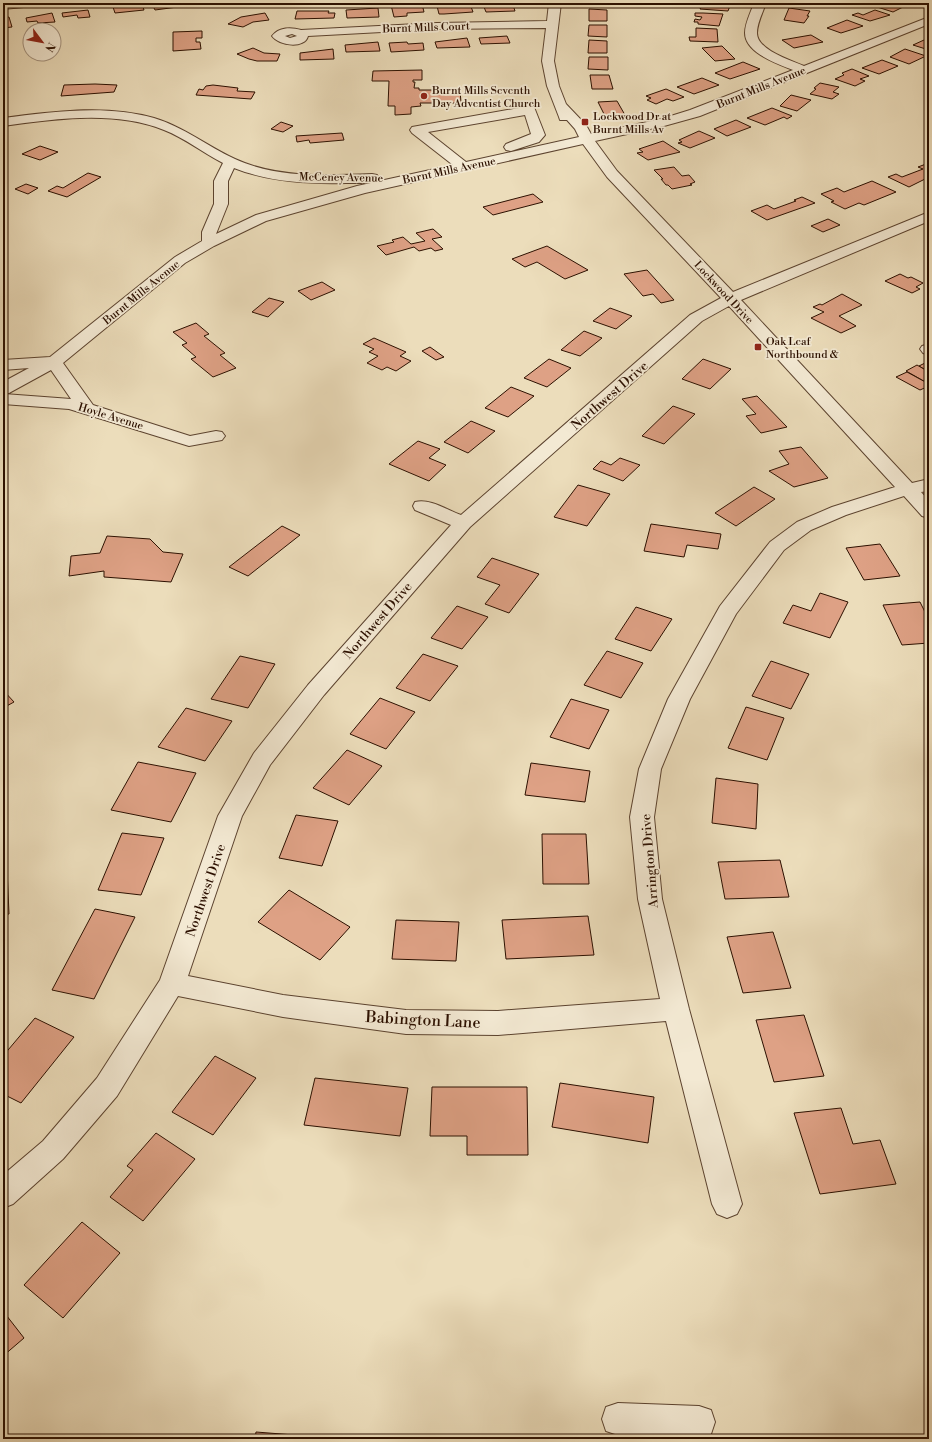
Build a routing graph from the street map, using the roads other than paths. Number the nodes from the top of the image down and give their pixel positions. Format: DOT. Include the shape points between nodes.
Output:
graph roads {
  1 [pos="34,3"];
  2 [pos="555,3"];
  3 [pos="760,3"];
  4 [pos="3,6"];
  5 [pos="929,20"];
  6 [pos="551,24"];
  7 [pos="301,33"];
  8 [pos="804,70"];
  9 [pos="3,122"];
  10 [pos="587,140"];
  11 [pos="451,156"];
  12 [pos="230,162"];
  13 [pos="464,167"];
  14 [pos="431,174"];
  15 [pos="929,216"];
  16 [pos="209,242"];
  17 [pos="731,299"];
  18 [pos="54,362"];
  19 [pos="3,365"];
  20 [pos="3,389"];
  21 [pos="3,399"];
  22 [pos="87,409"];
  23 [pos="216,436"];
  24 [pos="919,487"];
  25 [pos="422,506"];
  26 [pos="929,512"];
  27 [pos="463,523"];
  28 [pos="172,984"];
  29 [pos="676,1009"];
  30 [pos="3,1194"];
  31 [pos="727,1204"];
  32 [pos="618,1419"];
  33 [pos="699,1422"];
  1 -- 4 [label="street"];
  2 -- 6 [label="street, Lockwood Drive"];
  3 -- 8 [label="street" via="751,34 752,41 768,55"];
  5 -- 8 [label="street, Burnt Mills Avenue"];
  6 -- 7 [label="street, Burnt Mills Court" via="436,26"];
  6 -- 10 [label="street, Lockwood Drive" via="548,60 553,86 570,129"];
  8 -- 10 [label="street, Burnt Mills Avenue" via="695,113"];
  9 -- 12 [label="street, McCeney Avenue" via="71,114 138,118 168,126"];
  10 -- 13 [label="street, Burnt Mills Avenue"];
  10 -- 17 [label="street, Lockwood Drive" via="612,174"];
  11 -- 11 [label="street" via="500,149 534,139 538,135 530,110 417,130"];
  11 -- 13 [label="street"];
  12 -- 14 [label="street, McCeney Avenue" via="246,169 310,178 362,179"];
  12 -- 16 [label="street" via="221,181 222,204 209,232"];
  13 -- 14 [label="street, Burnt Mills Avenue"];
  14 -- 16 [label="street, Burnt Mills Avenue" via="362,189 279,212"];
  15 -- 17 [label="street, Northwest Drive"];
  16 -- 18 [label="street, Burnt Mills Avenue" via="180,260"];
  17 -- 24 [label="street, Lockwood Drive"];
  17 -- 27 [label="street, Northwest Drive" via="696,318"];
  18 -- 19 [label="street"];
  18 -- 20 [label="street, Burnt Mills Avenue"];
  18 -- 22 [label="street"];
  21 -- 22 [label="street, Hoyle Avenue" via="71,404"];
  22 -- 23 [label="street, Hoyle Avenue" via="189,440"];
  24 -- 26 [label="street, Lockwood Drive"];
  24 -- 29 [label="street, Arrington Drive" via="839,511 804,526 777,546 727,611 679,699 650,769 642,817 650,899"];
  25 -- 27 [label="street"];
  27 -- 28 [label="street, Northwest Drive" via="316,690 262,759 230,816"];
  28 -- 29 [label="street, Babington Lane" via="284,1006 406,1022 498,1023"];
  28 -- 30 [label="street, Northwest Drive" via="107,1087 53,1150"];
  29 -- 31 [label="street, Arrington Drive"];
  32 -- 33 [label="street"];
}
